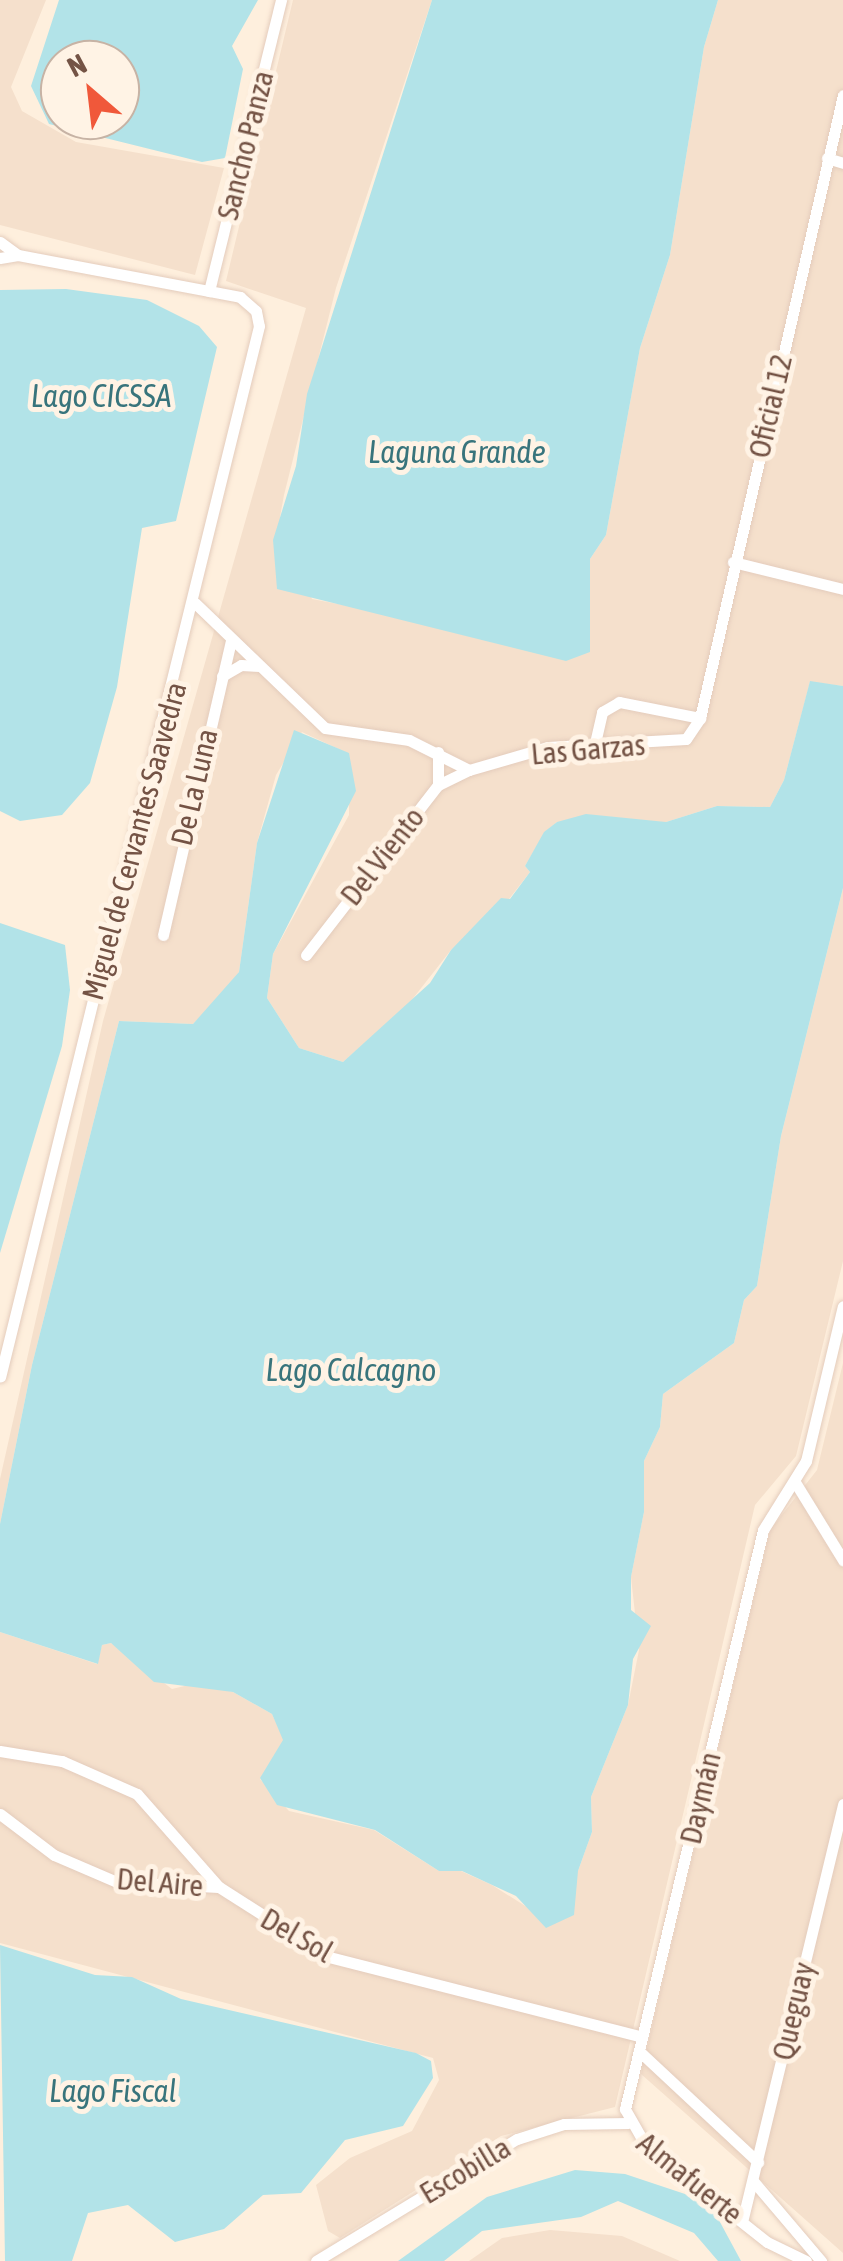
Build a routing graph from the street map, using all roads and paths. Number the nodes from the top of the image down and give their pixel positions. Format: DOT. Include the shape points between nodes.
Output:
graph roads {
  1 [pos="281,0"];
  2 [pos="843,95"];
  3 [pos="826,158"];
  4 [pos="843,162"];
  5 [pos="0,242"];
  6 [pos="18,255"];
  7 [pos="0,258"];
  8 [pos="209,291"];
  9 [pos="734,562"];
  10 [pos="843,589"];
  11 [pos="195,603"];
  12 [pos="231,640"];
  13 [pos="259,666"];
  14 [pos="220,678"];
  15 [pos="700,718"];
  16 [pos="595,742"];
  17 [pos="438,752"];
  18 [pos="469,770"];
  19 [pos="438,785"];
  20 [pos="163,935"];
  21 [pos="306,955"];
  22 [pos="843,1306"];
  23 [pos="0,1377"];
  24 [pos="795,1482"];
  25 [pos="843,1560"];
  26 [pos="0,1751"];
  27 [pos="843,1804"];
  28 [pos="0,1814"];
  29 [pos="219,1887"];
  30 [pos="642,2037"];
  31 [pos="638,2051"];
  32 [pos="628,2124"];
  33 [pos="758,2162"];
  34 [pos="754,2182"];
  35 [pos="742,2218"];
  36 [pos="316,2261"];
  37 [pos="806,2261"];
  38 [pos="821,2261"];
  1 -- 8 [label="street, Sancho Panza"];
  2 -- 3 [label="street, Oficial 12"];
  3 -- 4 [label="street"];
  3 -- 9 [label="street, Oficial 12"];
  5 -- 6 [label="street"];
  6 -- 7 [label="street"];
  6 -- 8 [label="street"];
  8 -- 11 [label="street, Miguel de Cervantes Saavedra" via="252,306 259,326"];
  9 -- 10 [label="street"];
  9 -- 15 [label="street, Oficial 12"];
  11 -- 12 [label="street"];
  11 -- 23 [label="street, Miguel de Cervantes Saavedra"];
  12 -- 13 [label="street"];
  12 -- 14 [label="street, De La Luna"];
  13 -- 14 [label="street" via="241,665"];
  13 -- 17 [label="street" via="325,728 410,740"];
  14 -- 20 [label="street, De La Luna"];
  15 -- 16 [label="street, Las Garzas" via="686,740"];
  15 -- 16 [label="street" via="619,702 602,712"];
  16 -- 18 [label="street, Las Garzas" via="548,747"];
  17 -- 18 [label="street"];
  17 -- 19 [label="street, Del Viento"];
  18 -- 19 [label="street, Las Garzas"];
  19 -- 21 [label="street, Del Viento"];
  22 -- 24 [label="street, Daymán"];
  24 -- 25 [label="street"];
  24 -- 30 [label="street, Daymán" via="763,1530"];
  26 -- 29 [label="street, Del Sol" via="62,1761 137,1794"];
  27 -- 33 [label="street, Queguay"];
  28 -- 29 [label="street, Del Aire" via="54,1854 116,1882"];
  29 -- 30 [label="street, Del Sol" via="292,1938 349,1964"];
  30 -- 31 [label="street, Daymán"];
  31 -- 32 [label="street, Daymán" via="626,2096"];
  31 -- 33 [label="street, Almafuerte"];
  32 -- 35 [label="street, Almafuerte" via="660,2158"];
  32 -- 36 [label="street, Escobilla" via="564,2124 527,2135"];
  33 -- 34 [label="street, Queguay"];
  34 -- 35 [label="street, Queguay"];
  34 -- 38 [label="street, Almafuerte"];
  35 -- 37 [label="street, Almafuerte" via="767,2242"];
}
